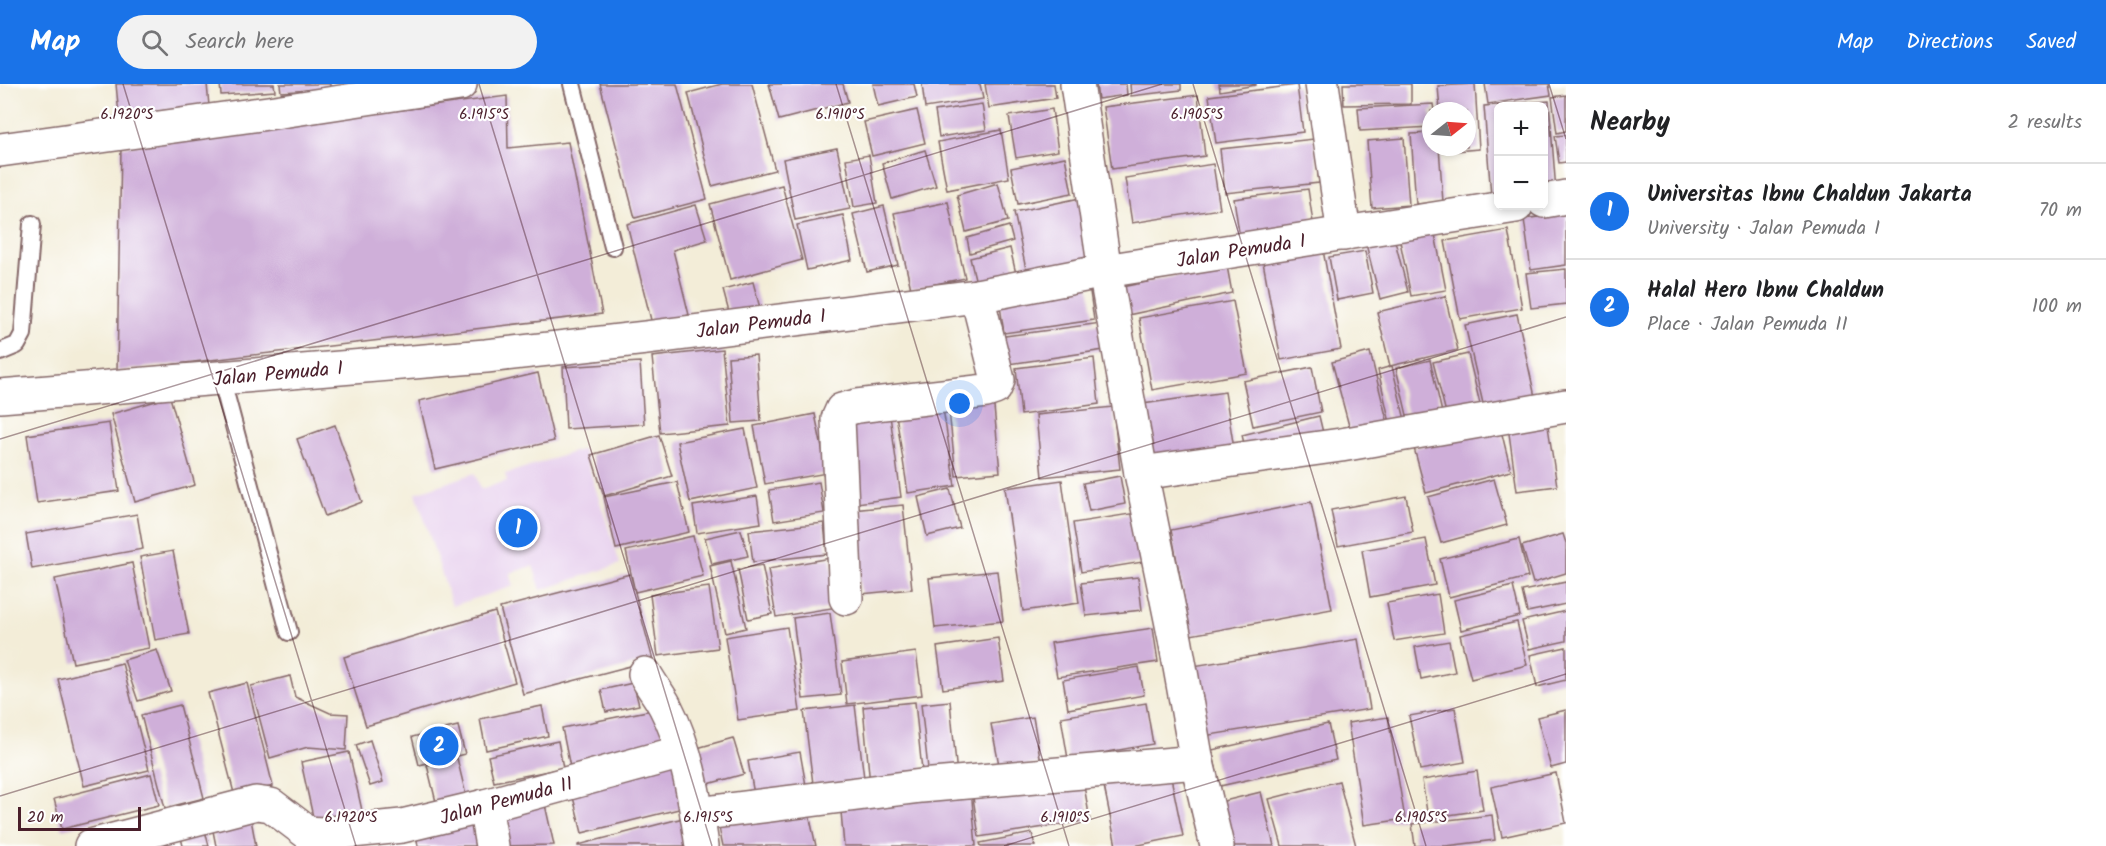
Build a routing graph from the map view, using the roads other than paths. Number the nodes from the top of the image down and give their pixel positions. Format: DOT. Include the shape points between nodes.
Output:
graph roads {
  1 [pos="460,84"];
  2 [pos="572,84"];
  3 [pos="1077,84"];
  4 [pos="1322,84"];
  5 [pos="0,150"];
  6 [pos="1566,197"];
  7 [pos="1548,200"];
  8 [pos="1494,210"];
  9 [pos="32,224"];
  10 [pos="1344,234"];
  11 [pos="613,247"];
  12 [pos="1105,271"];
  13 [pos="977,296"];
  14 [pos="0,352"];
  15 [pos="221,378"];
  16 [pos="8,395"];
  17 [pos="1566,406"];
  18 [pos="1141,473"];
  19 [pos="846,597"];
  20 [pos="289,632"];
  21 [pos="645,674"];
  22 [pos="682,752"];
  23 [pos="1197,762"];
  24 [pos="485,806"];
  25 [pos="697,814"];
  26 [pos="91,846"];
  27 [pos="492,846"];
  28 [pos="702,846"];
  29 [pos="1216,846"];
  1 -- 5 [label="street"];
  2 -- 11 [label="lane"];
  3 -- 12 [label="street"];
  4 -- 10 [label="street"];
  6 -- 7 [label="street"];
  8 -- 10 [label="street, Jalan Pemuda I"];
  9 -- 14 [label="lane" via="22,334 17,345"];
  10 -- 12 [label="street, Jalan Pemuda I"];
  12 -- 13 [label="street, Jalan Pemuda I"];
  12 -- 18 [label="street"];
  13 -- 15 [label="street, Jalan Pemuda I" via="486,356"];
  13 -- 19 [label="street" via="998,380 994,388 857,406 842,410 838,418"];
  15 -- 16 [label="street, Jalan Pemuda I"];
  15 -- 20 [label="lane"];
  17 -- 18 [label="street" via="1341,445"];
  18 -- 23 [label="street"];
  21 -- 22 [label="street" via="665,706"];
  22 -- 24 [label="street, Jalan Pemuda II"];
  22 -- 25 [label="street"];
  23 -- 25 [label="street" via="921,786"];
  23 -- 29 [label="street"];
  24 -- 26 [label="street, Jalan Pemuda II" via="402,826 321,834 309,833 271,805 256,803"];
  24 -- 27 [label="street"];
  25 -- 28 [label="street"];
}
